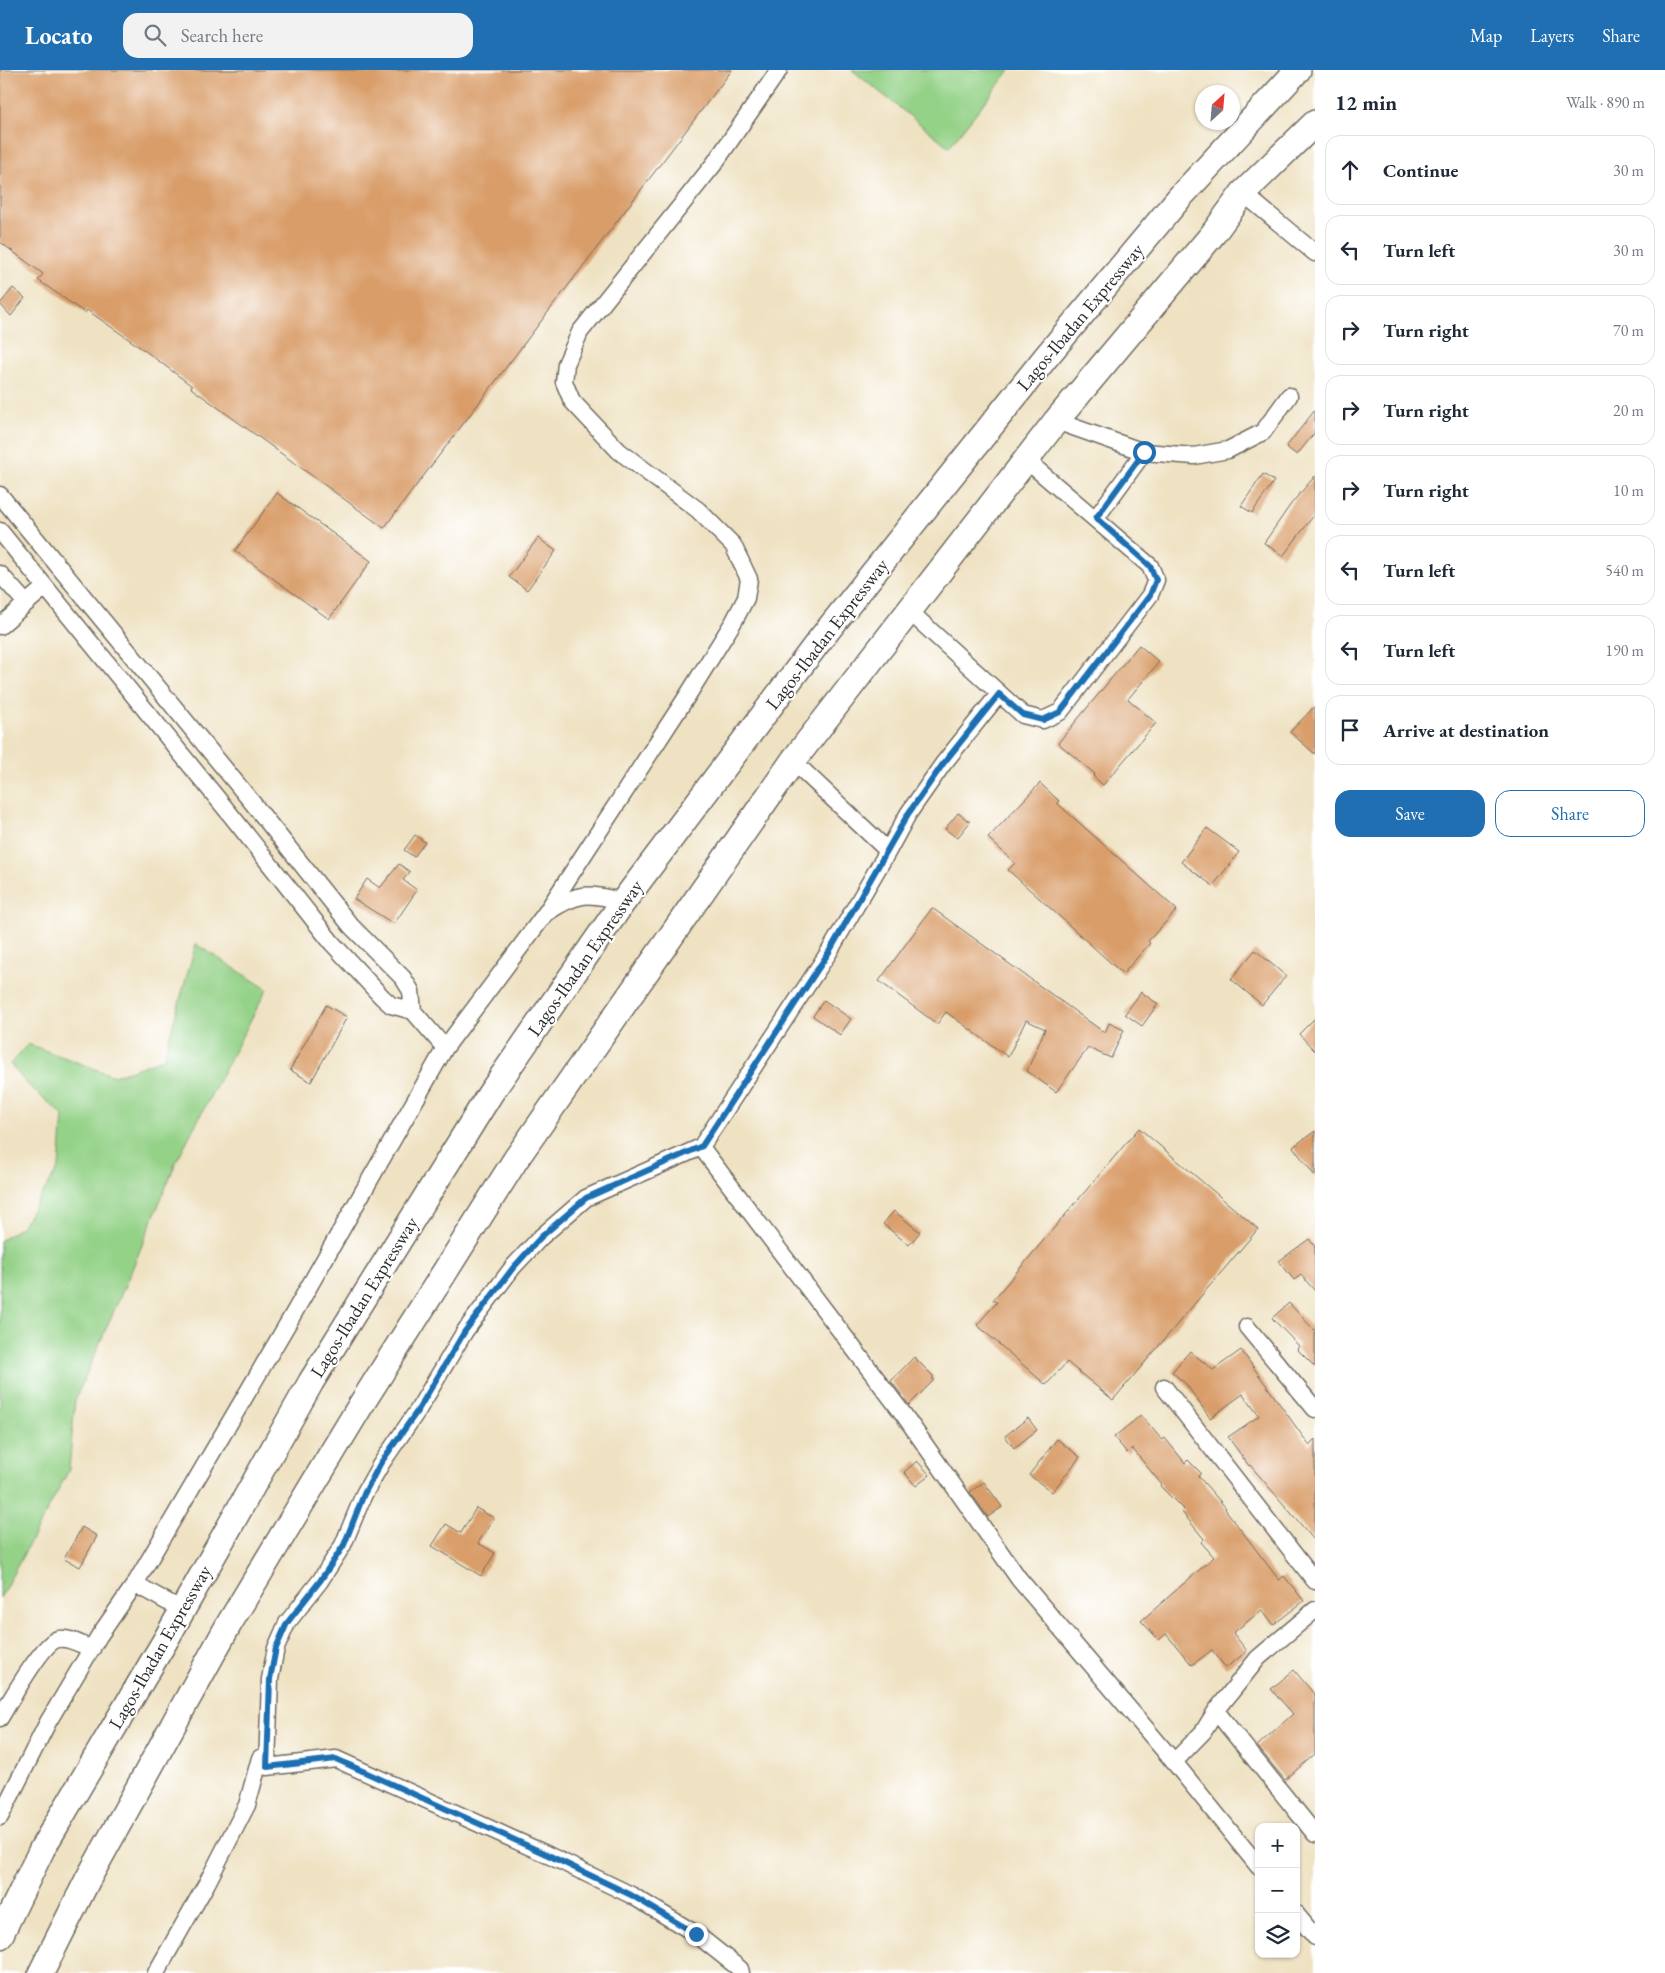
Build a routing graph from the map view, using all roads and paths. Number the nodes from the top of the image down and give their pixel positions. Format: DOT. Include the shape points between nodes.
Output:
graph roads {
  1 [pos="779,70"];
  2 [pos="1298,70"];
  3 [pos="1311,135"];
  4 [pos="1243,194"];
  5 [pos="1315,253"];
  6 [pos="1289,396"];
  7 [pos="1056,421"];
  8 [pos="1144,452"];
  9 [pos="1026,460"];
  10 [pos="0,494"];
  11 [pos="1096,518"];
  12 [pos="0,531"];
  13 [pos="0,574"];
  14 [pos="45,587"];
  15 [pos="26,604"];
  16 [pos="909,611"];
  17 [pos="0,626"];
  18 [pos="999,694"];
  19 [pos="793,761"];
  20 [pos="888,851"];
  21 [pos="623,902"];
  22 [pos="545,914"];
  23 [pos="413,1011"];
  24 [pos="445,1048"];
  25 [pos="702,1146"];
  26 [pos="1247,1328"];
  27 [pos="1164,1387"];
  28 [pos="1315,1409"];
  29 [pos="1315,1581"];
  30 [pos="135,1584"];
  31 [pos="182,1610"];
  32 [pos="1315,1610"];
  33 [pos="92,1649"];
  34 [pos="1216,1711"];
  35 [pos="0,1718"];
  36 [pos="1174,1762"];
  37 [pos="267,1767"];
  38 [pos="0,1817"];
  39 [pos="1315,1834"];
  40 [pos="1255,1862"];
  41 [pos="1300,1919"];
  42 [pos="0,1936"];
  43 [pos="1315,1937"];
  44 [pos="41,1973"];
  45 [pos="156,1973"];
  46 [pos="741,1973"];
  1 -- 22 [label="street" via="714,164 580,332 566,364 564,382 572,401 619,451 698,510 733,545 749,579 746,598 734,621"];
  2 -- 21 [label="highway, Lagos-Ibadan Expressway" via="1180,197 1046,357 820,641"];
  3 -- 4 [label="highway"];
  4 -- 5 [label="street"];
  4 -- 7 [label="highway"];
  6 -- 8 [label="street" via="1263,432 1228,450 1194,456"];
  7 -- 8 [label="street"];
  7 -- 9 [label="highway"];
  8 -- 11 [label="street"];
  9 -- 11 [label="street"];
  9 -- 16 [label="highway"];
  10 -- 23 [label="street" via="351,926 403,978 411,991"];
  11 -- 18 [label="street" via="1150,566 1156,580 1150,595 1060,712 1043,720 1023,715"];
  12 -- 14 [label="street"];
  13 -- 15 [label="street"];
  14 -- 15 [label="street"];
  14 -- 23 [label="street" via="332,943 382,998 391,1005"];
  15 -- 17 [label="street"];
  16 -- 18 [label="street"];
  16 -- 19 [label="highway"];
  18 -- 20 [label="street" via="943,764 908,814"];
  19 -- 20 [label="street"];
  19 -- 44 [label="highway" via="516,1159 359,1408 229,1624 88,1879"];
  20 -- 25 [label="street" via="829,952"];
  21 -- 22 [label="street" via="584,895"];
  21 -- 31 [label="highway, Lagos-Ibadan Expressway" via="490,1094 311,1382"];
  22 -- 24 [label="street"];
  23 -- 24 [label="street"];
  24 -- 30 [label="street"];
  25 -- 36 [label="street" via="904,1415 1019,1579"];
  25 -- 37 [label="street" via="586,1198 541,1237 465,1331 418,1410 380,1464 344,1545 287,1623 276,1648 270,1679"];
  26 -- 28 [label="street"];
  27 -- 29 [label="street"];
  30 -- 31 [label="street"];
  30 -- 33 [label="street"];
  31 -- 42 [label="highway, Lagos-Ibadan Expressway" via="42,1850"];
  32 -- 34 [label="street" via="1258,1658"];
  33 -- 35 [label="street" via="69,1639 56,1639 44,1649"];
  33 -- 38 [label="street" via="48,1722"];
  34 -- 36 [label="street" via="1203,1732"];
  34 -- 39 [label="street"];
  36 -- 40 [label="street"];
  37 -- 45 [label="street" via="260,1758 247,1805"];
  37 -- 46 [label="street" via="336,1759 631,1895 696,1934"];
  41 -- 43 [label="street"];
}
